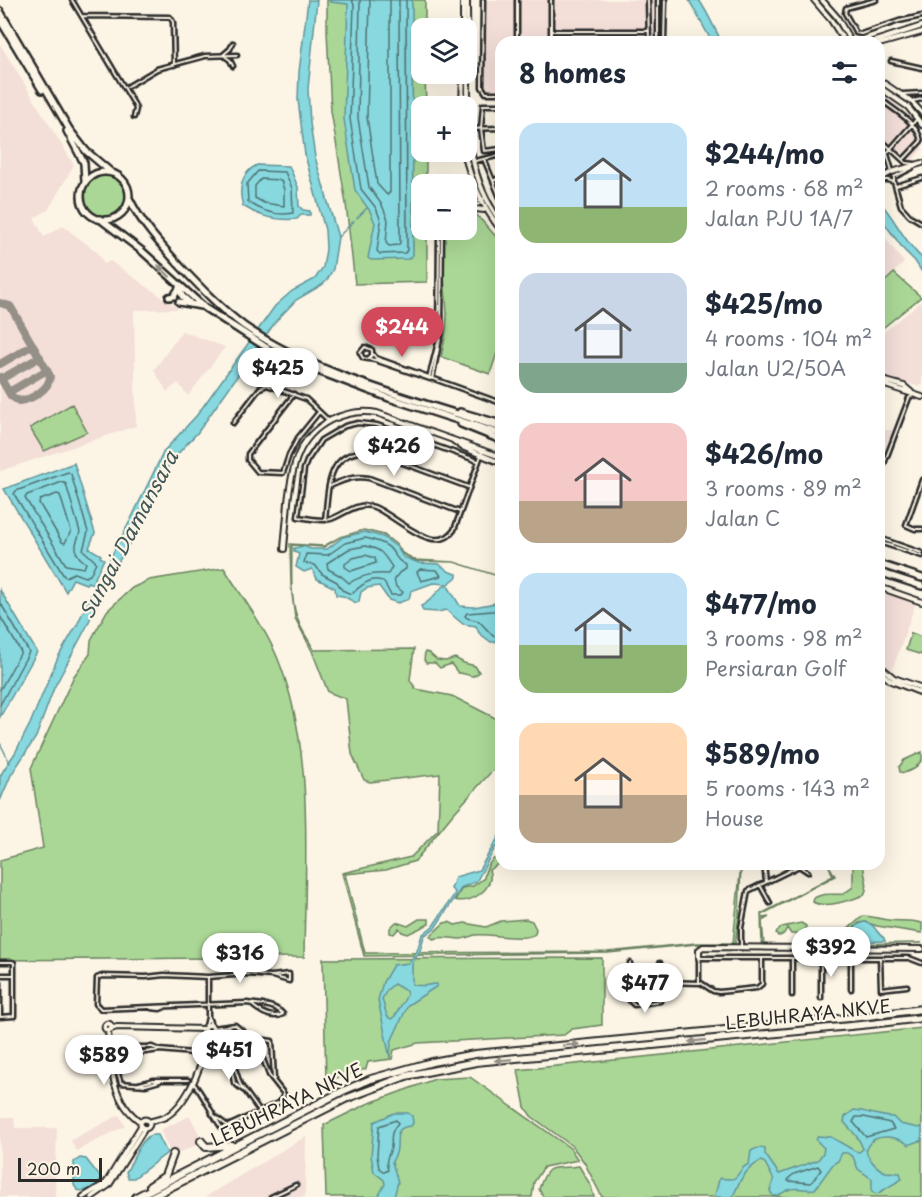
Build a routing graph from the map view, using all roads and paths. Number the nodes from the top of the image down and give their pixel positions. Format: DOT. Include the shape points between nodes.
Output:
graph roads {
  1 [pos="72,0"];
  2 [pos="465,0"];
  3 [pos="483,0"];
  4 [pos="517,0"];
  5 [pos="551,0"];
  6 [pos="648,0"];
  7 [pos="658,0"];
  8 [pos="664,0"];
  9 [pos="814,0"];
  10 [pos="822,0"];
  11 [pos="876,0"];
  12 [pos="0,11"];
  13 [pos="922,15"];
  14 [pos="82,16"];
  15 [pos="464,18"];
  16 [pos="0,20"];
  17 [pos="922,26"];
  18 [pos="551,31"];
  19 [pos="649,31"];
  20 [pos="922,32"];
  21 [pos="517,36"];
  22 [pos="551,36"];
  23 [pos="649,36"];
  24 [pos="658,36"];
  25 [pos="664,36"];
  26 [pos="842,36"];
  27 [pos="844,36"];
  28 [pos="885,38"];
  29 [pos="885,42"];
  30 [pos="233,43"];
  31 [pos="223,55"];
  32 [pos="237,55"];
  33 [pos="891,61"];
  34 [pos="174,65"];
  35 [pos="233,66"];
  36 [pos="922,68"];
  37 [pos="885,84"];
  38 [pos="124,88"];
  39 [pos="885,91"];
  40 [pos="495,93"];
  41 [pos="922,93"];
  42 [pos="900,94"];
  43 [pos="466,96"];
  44 [pos="922,99"];
  45 [pos="885,102"];
  46 [pos="912,102"];
  47 [pos="495,105"];
  48 [pos="922,113"];
  49 [pos="134,117"];
  50 [pos="918,118"];
  51 [pos="912,125"];
  52 [pos="922,125"];
  53 [pos="495,128"];
  54 [pos="477,129"];
  55 [pos="481,129"];
  56 [pos="885,144"];
  57 [pos="891,149"];
  58 [pos="495,150"];
  59 [pos="887,154"];
  60 [pos="495,156"];
  61 [pos="484,159"];
  62 [pos="903,160"];
  63 [pos="477,161"];
  64 [pos="472,162"];
  65 [pos="920,164"];
  66 [pos="892,172"];
  67 [pos="112,173"];
  68 [pos="885,176"];
  69 [pos="922,178"];
  70 [pos="495,180"];
  71 [pos="885,180"];
  72 [pos="492,181"];
  73 [pos="86,182"];
  74 [pos="895,184"];
  75 [pos="495,187"];
  76 [pos="477,191"];
  77 [pos="129,198"];
  78 [pos="484,201"];
  79 [pos="477,203"];
  80 [pos="477,209"];
  81 [pos="485,210"];
  82 [pos="495,215"];
  83 [pos="100,219"];
  84 [pos="495,222"];
  85 [pos="922,223"];
  86 [pos="441,240"];
  87 [pos="178,286"];
  88 [pos="169,297"];
  89 [pos="191,303"];
  90 [pos="206,308"];
  91 [pos="244,330"];
  92 [pos="373,354"];
  93 [pos="369,358"];
  94 [pos="432,378"];
  95 [pos="885,382"];
  96 [pos="885,383"];
  97 [pos="907,392"];
  98 [pos="294,394"];
  99 [pos="914,394"];
  100 [pos="922,397"];
  101 [pos="909,398"];
  102 [pos="495,401"];
  103 [pos="319,412"];
  104 [pos="443,412"];
  105 [pos="328,421"];
  106 [pos="233,423"];
  107 [pos="495,424"];
  108 [pos="495,432"];
  109 [pos="495,437"];
  110 [pos="482,452"];
  111 [pos="495,455"];
  112 [pos="495,460"];
  113 [pos="478,461"];
  114 [pos="885,461"];
  115 [pos="922,480"];
  116 [pos="329,487"];
  117 [pos="468,487"];
  118 [pos="460,512"];
  119 [pos="325,520"];
  120 [pos="922,529"];
  121 [pos="885,542"];
  122 [pos="284,549"];
  123 [pos="922,555"];
  124 [pos="885,566"];
  125 [pos="885,574"];
  126 [pos="922,578"];
  127 [pos="922,586"];
  128 [pos="885,588"];
  129 [pos="922,602"];
  130 [pos="885,674"];
  131 [pos="885,675"];
  132 [pos="922,688"];
  133 [pos="922,693"];
  134 [pos="765,870"];
  135 [pos="788,870"];
  136 [pos="805,870"];
  137 [pos="808,872"];
  138 [pos="766,882"];
  139 [pos="760,885"];
  140 [pos="770,903"];
  141 [pos="741,948"];
  142 [pos="922,949"];
  143 [pos="699,958"];
  144 [pos="792,958"];
  145 [pos="821,958"];
  146 [pos="851,958"];
  147 [pos="880,958"];
  148 [pos="762,959"];
  149 [pos="0,962"];
  150 [pos="630,963"];
  151 [pos="660,963"];
  152 [pos="922,963"];
  153 [pos="0,975"];
  154 [pos="14,975"];
  155 [pos="208,976"];
  156 [pos="272,976"];
  157 [pos="660,982"];
  158 [pos="699,982"];
  159 [pos="0,983"];
  160 [pos="907,986"];
  161 [pos="851,989"];
  162 [pos="792,995"];
  163 [pos="821,998"];
  164 [pos="251,1004"];
  165 [pos="208,1006"];
  166 [pos="922,1009"];
  167 [pos="0,1017"];
  168 [pos="922,1018"];
  169 [pos="208,1028"];
  170 [pos="255,1041"];
  171 [pos="215,1045"];
  172 [pos="146,1047"];
  173 [pos="160,1050"];
  174 [pos="145,1052"];
  175 [pos="206,1054"];
  176 [pos="116,1056"];
  177 [pos="273,1066"];
  178 [pos="268,1072"];
  179 [pos="188,1080"];
  180 [pos="274,1081"];
  181 [pos="193,1083"];
  182 [pos="260,1112"];
  183 [pos="142,1125"];
  184 [pos="256,1135"];
  185 [pos="201,1141"];
  186 [pos="173,1154"];
  187 [pos="296,1185"];
  188 [pos="83,1197"];
  189 [pos="92,1197"];
  190 [pos="131,1197"];
  191 [pos="136,1197"];
  192 [pos="152,1197"];
  193 [pos="271,1197"];
  1 -- 14 [label="street"];
  2 -- 15 [label="street"];
  2 -- 43 [label="street"];
  3 -- 40 [label="street" via="482,87 486,93"];
  4 -- 21 [label="street"];
  5 -- 18 [label="street"];
  6 -- 19 [label="street"];
  7 -- 24 [label="street"];
  8 -- 25 [label="street"];
  9 -- 26 [label="street"];
  10 -- 27 [label="street" via="837,17"];
  11 -- 13 [label="street" via="846,8 856,33"];
  12 -- 67 [label="main road" via="74,136"];
  14 -- 34 [label="street" via="170,17"];
  14 -- 38 [label="street"];
  16 -- 73 [label="main road" via="75,145 86,168"];
  17 -- 28 [label="street"];
  18 -- 19 [label="street"];
  18 -- 22 [label="street"];
  19 -- 23 [label="street"];
  20 -- 29 [label="street"];
  30 -- 31 [label="street"];
  31 -- 32 [label="street"];
  31 -- 34 [label="street"];
  31 -- 35 [label="street"];
  33 -- 36 [label="street"];
  34 -- 38 [label="street"];
  37 -- 42 [label="street"];
  38 -- 49 [label="street" via="135,106"];
  39 -- 50 [label="street"];
  41 -- 42 [label="street"];
  42 -- 46 [label="street"];
  44 -- 46 [label="street"];
  45 -- 51 [label="street"];
  46 -- 48 [label="street"];
  47 -- 55 [label="street" via="483,105"];
  50 -- 51 [label="street"];
  50 -- 52 [label="street"];
  51 -- 57 [label="street"];
  51 -- 62 [label="street" via="921,141"];
  53 -- 55 [label="street"];
  54 -- 55 [label="street"];
  55 -- 58 [label="street" via="484,151"];
  56 -- 57 [label="street"];
  57 -- 59 [label="street"];
  57 -- 62 [label="street"];
  59 -- 66 [label="street"];
  60 -- 61 [label="street"];
  61 -- 63 [label="street"];
  61 -- 72 [label="street"];
  62 -- 65 [label="street"];
  64 -- 78 [label="street"];
  65 -- 66 [label="street"];
  65 -- 74 [label="street" via="894,177"];
  66 -- 68 [label="street"];
  67 -- 73 [label="main road" via="97,173"];
  67 -- 77 [label="main road" via="126,184"];
  69 -- 74 [label="street"];
  70 -- 72 [label="street"];
  71 -- 74 [label="street"];
  72 -- 75 [label="street"];
  73 -- 83 [label="main road" via="82,201 88,213"];
  74 -- 85 [label="street" via="903,209"];
  76 -- 78 [label="street"];
  77 -- 83 [label="main road" via="119,215"];
  77 -- 91 [label="main road" via="160,244"];
  78 -- 79 [label="street"];
  78 -- 81 [label="street"];
  78 -- 82 [label="street"];
  80 -- 81 [label="street"];
  81 -- 84 [label="street"];
  87 -- 83 [label="main road, one-way" via="142,251"];
  86 -- 94 [label="street" via="438,342"];
  87 -- 88 [label="main road" via="174,296"];
  87 -- 89 [label="main road"];
  87 -- 89 [label="main road" via="179,300"];
  87 -- 90 [label="main road"];
  89 -- 90 [label="main road"];
  90 -- 91 [label="main road"];
  91 -- 104 [label="main road" via="311,362"];
  91 -- 104 [label="main road" via="272,351 337,379"];
  92 -- 93 [label="street"];
  92 -- 93 [label="street" via="369,347 362,349 362,357"];
  92 -- 94 [label="street"];
  93 -- 94 [label="street"];
  94 -- 102 [label="street"];
  95 -- 99 [label="street" via="904,386"];
  96 -- 97 [label="street"];
  97 -- 99 [label="street"];
  97 -- 101 [label="street"];
  98 -- 103 [label="street"];
  98 -- 103 [label="street" via="248,454 258,472 283,473 298,438"];
  98 -- 106 [label="street" via="264,385"];
  99 -- 100 [label="street"];
  99 -- 101 [label="street"];
  101 -- 114 [label="street"];
  103 -- 105 [label="street"];
  104 -- 107 [label="main road" via="469,413"];
  104 -- 108 [label="main road"];
  104 -- 109 [label="main road"];
  105 -- 110 [label="street" via="368,411"];
  105 -- 122 [label="street" via="307,438 293,465"];
  110 -- 111 [label="street"];
  110 -- 112 [label="street"];
  110 -- 113 [label="street"];
  113 -- 117 [label="street"];
  113 -- 119 [label="street" via="377,425 345,426 321,440 304,469 298,517"];
  115 -- 120 [label="street" via="906,525"];
  116 -- 117 [label="street" via="331,472 342,458 370,451"];
  116 -- 118 [label="street" via="359,476"];
  116 -- 119 [label="street"];
  117 -- 118 [label="street"];
  118 -- 119 [label="street" via="451,534 437,540 371,506 356,507"];
  121 -- 123 [label="street"];
  124 -- 126 [label="main road"];
  125 -- 127 [label="main road"];
  128 -- 129 [label="street"];
  130 -- 132 [label="street"];
  131 -- 133 [label="street"];
  134 -- 138 [label="street"];
  135 -- 138 [label="street"];
  136 -- 137 [label="street"];
  138 -- 139 [label="street"];
  139 -- 140 [label="street"];
  139 -- 141 [label="street" via="747,892"];
  141 -- 142 [label="street"];
  141 -- 143 [label="street" via="703,947"];
  143 -- 148 [label="street"];
  143 -- 158 [label="street"];
  144 -- 145 [label="street"];
  144 -- 148 [label="street"];
  144 -- 162 [label="street"];
  145 -- 146 [label="street"];
  145 -- 163 [label="street"];
  146 -- 147 [label="street"];
  146 -- 161 [label="street"];
  147 -- 152 [label="street" via="909,958"];
  147 -- 160 [label="street" via="881,989"];
  148 -- 158 [label="street" via="761,987 719,992"];
  149 -- 154 [label="street" via="13,962"];
  150 -- 157 [label="street" via="631,1003 658,1002"];
  151 -- 157 [label="street"];
  153 -- 154 [label="street"];
  154 -- 167 [label="street" via="14,1016"];
  155 -- 156 [label="street"];
  155 -- 165 [label="street"];
  155 -- 165 [label="street" via="99,976 96,982 97,1006 101,1009"];
  156 -- 156 [label="street" via="289,974 290,981 286,982"];
  157 -- 158 [label="street"];
  159 -- 167 [label="street"];
  164 -- 164 [label="street" via="266,1005 284,1014 268,1015"];
  164 -- 165 [label="street"];
  165 -- 169 [label="street"];
  184 -- 166 [label="highway, LEBUHRAYA NKVE, one-way" via="356,1085 446,1059"];
  168 -- 192 [label="highway, LEBUHRAYA NKVE, one-way" via="476,1062 421,1073 334,1104"];
  169 -- 170 [label="street" via="235,1025"];
  169 -- 175 [label="street"];
  169 -- 183 [label="street" via="110,1028 110,1060 116,1089"];
  170 -- 177 [label="street" via="272,1041"];
  170 -- 178 [label="street"];
  171 -- 182 [label="street" via="230,1058 245,1092"];
  172 -- 173 [label="street"];
  172 -- 174 [label="street"];
  172 -- 176 [label="street" via="119,1047"];
  173 -- 174 [label="street"];
  173 -- 175 [label="street"];
  174 -- 176 [label="street"];
  175 -- 181 [label="street"];
  176 -- 179 [label="street" via="120,1081 124,1084"];
  177 -- 178 [label="street"];
  177 -- 180 [label="street"];
  178 -- 180 [label="street"];
  180 -- 182 [label="street" via="284,1094 282,1100"];
  181 -- 182 [label="street" via="221,1127"];
  181 -- 183 [label="street" via="168,1115 145,1120"];
  183 -- 188 [label="street" via="106,1183"];
  183 -- 189 [label="street" via="109,1185"];
  184 -- 185 [label="highway" via="228,1146 206,1147"];
  184 -- 191 [label="highway, LEBUHRAYA NKVE"];
  186 -- 190 [label="highway" via="165,1176"];
  187 -- 193 [label="street"];
}
